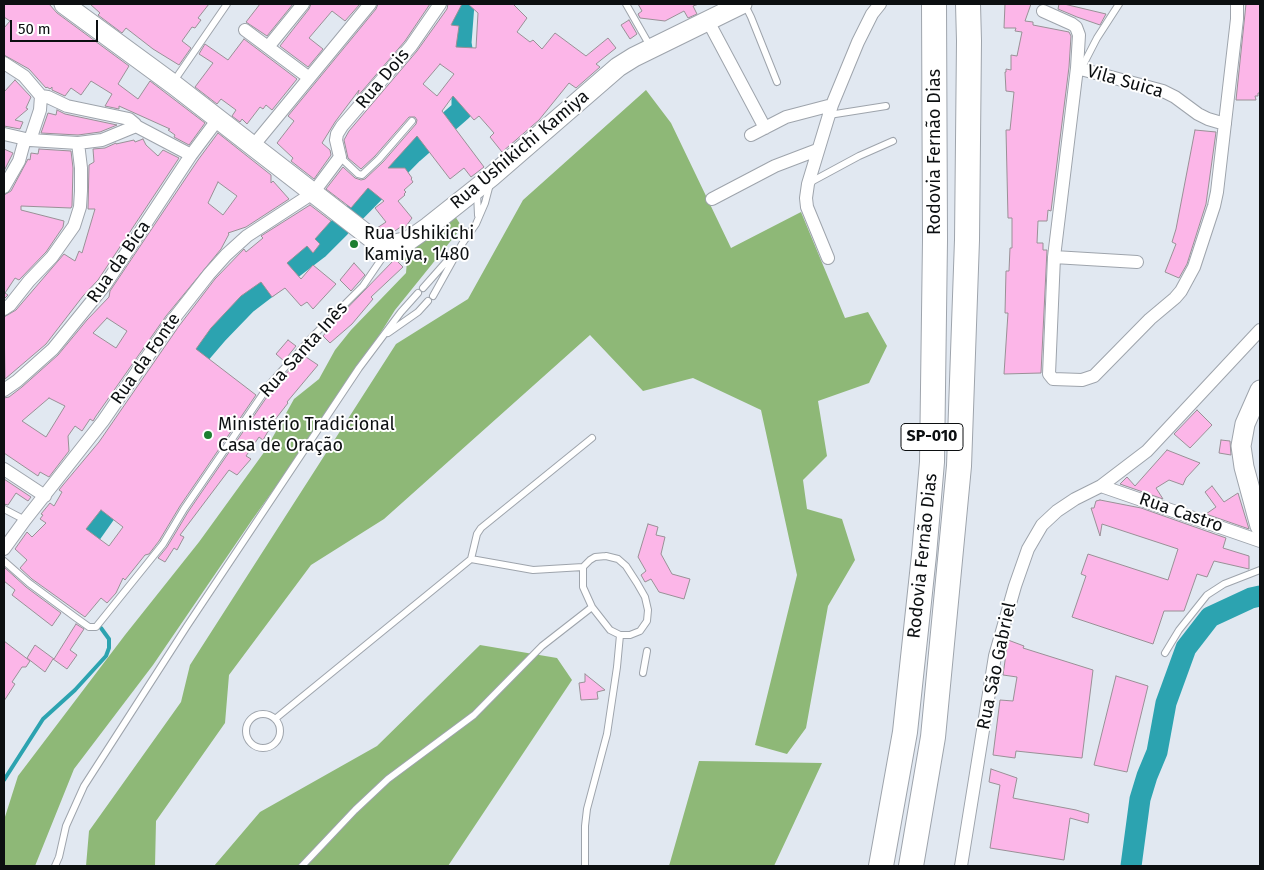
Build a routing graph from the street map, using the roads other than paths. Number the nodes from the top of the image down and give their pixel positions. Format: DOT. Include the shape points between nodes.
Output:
graph roads {
  1 [pos="64,4"];
  2 [pos="227,4"];
  3 [pos="303,4"];
  4 [pos="370,4"];
  5 [pos="440,4"];
  6 [pos="626,4"];
  7 [pos="743,4"];
  8 [pos="880,4"];
  9 [pos="934,4"];
  10 [pos="968,4"];
  11 [pos="1119,4"];
  12 [pos="1237,4"];
  13 [pos="1043,11"];
  14 [pos="708,21"];
  15 [pos="245,30"];
  16 [pos="268,47"];
  17 [pos="651,48"];
  18 [pos="4,63"];
  19 [pos="1079,69"];
  20 [pos="308,77"];
  21 [pos="777,82"];
  22 [pos="173,84"];
  23 [pos="41,96"];
  24 [pos="886,106"];
  25 [pos="831,110"];
  26 [pos="218,119"];
  27 [pos="412,121"];
  28 [pos="1225,124"];
  29 [pos="136,126"];
  30 [pos="765,128"];
  31 [pos="4,134"];
  32 [pos="751,135"];
  33 [pos="28,140"];
  34 [pos="893,141"];
  35 [pos="78,143"];
  36 [pos="253,146"];
  37 [pos="817,150"];
  38 [pos="191,155"];
  39 [pos="340,157"];
  40 [pos="491,177"];
  41 [pos="808,184"];
  42 [pos="4,187"];
  43 [pos="475,190"];
  44 [pos="313,193"];
  45 [pos="712,199"];
  46 [pos="476,224"];
  47 [pos="462,244"];
  48 [pos="392,245"];
  49 [pos="1054,257"];
  50 [pos="828,258"];
  51 [pos="1137,262"];
  52 [pos="4,309"];
  53 [pos="1260,330"];
  54 [pos="385,335"];
  55 [pos="4,390"];
  56 [pos="1260,390"];
  57 [pos="592,438"];
  58 [pos="4,469"];
  59 [pos="1102,486"];
  60 [pos="45,496"];
  61 [pos="4,509"];
  62 [pos="25,520"];
  63 [pos="1260,526"];
  64 [pos="1260,540"];
  65 [pos="5,544"];
  66 [pos="471,559"];
  67 [pos="4,561"];
  68 [pos="583,567"];
  69 [pos="1260,570"];
  70 [pos="592,607"];
  71 [pos="620,635"];
  72 [pos="647,651"];
  73 [pos="1165,653"];
  74 [pos="643,673"];
  75 [pos="275,718"];
  76 [pos="58,857"];
  77 [pos="54,866"];
  78 [pos="60,866"];
  79 [pos="302,866"];
  80 [pos="585,866"];
  81 [pos="881,866"];
  82 [pos="911,866"];
  83 [pos="961,866"];
  1 -- 22 [label="main road"];
  2 -- 22 [label="lane"];
  3 -- 16 [label="street"];
  4 -- 20 [label="street"];
  5 -- 39 [label="street, Rua Dois" via="410,46 342,126 336,140"];
  6 -- 17 [label="lane"];
  7 -- 14 [label="main road, Rua Ushikichi Kamiya"];
  7 -- 21 [label="lane"];
  8 -- 25 [label="street" via="858,42"];
  9 -- 81 [label="highway, Rodovia Fernão Dias / SP-010" via="936,240 932,462 905,732"];
  10 -- 82 [label="highway, Rodovia Fernão Dias / SP-010" via="967,240 959,466 933,737"];
  11 -- 19 [label="lane"];
  12 -- 28 [label="street"];
  13 -- 19 [label="street" via="1076,27"];
  14 -- 17 [label="main road, Rua Ushikichi Kamiya"];
  14 -- 30 [label="street"];
  15 -- 16 [label="street"];
  16 -- 20 [label="street"];
  17 -- 40 [label="main road, Rua Ushikichi Kamiya" via="608,74"];
  18 -- 23 [label="street" via="24,76"];
  19 -- 28 [label="street, Vila Suica" via="1163,91 1198,114"];
  19 -- 49 [label="street"];
  20 -- 36 [label="street"];
  22 -- 26 [label="main road"];
  23 -- 29 [label="street" via="67,106 126,118"];
  23 -- 33 [label="street" via="40,110"];
  24 -- 25 [label="lane"];
  25 -- 30 [label="street" via="795,113"];
  25 -- 37 [label="street"];
  26 -- 36 [label="main road"];
  26 -- 38 [label="street, Rua da Bica"];
  27 -- 39 [label="lane" via="362,175"];
  28 -- 49 [label="street" via="1214,206 1194,267 1181,291 1094,376 1082,380 1056,380 1049,374"];
  29 -- 35 [label="street" via="102,140"];
  29 -- 38 [label="street"];
  30 -- 32 [label="street"];
  31 -- 33 [label="street"];
  33 -- 35 [label="street"];
  33 -- 42 [label="street"];
  34 -- 41 [label="lane"];
  35 -- 52 [label="street" via="81,191 74,226 52,257"];
  36 -- 44 [label="main road"];
  37 -- 41 [label="street"];
  37 -- 45 [label="street" via="775,166"];
  38 -- 55 [label="street, Rua da Bica" via="105,285 53,349"];
  39 -- 44 [label="street"];
  40 -- 43 [label="main road, Rua Ushikichi Kamiya"];
  40 -- 46 [label="lane"];
  41 -- 50 [label="street" via="807,207"];
  43 -- 46 [label="lane" via="478,204"];
  43 -- 48 [label="main road, Rua Ushikichi Kamiya" via="423,231"];
  44 -- 48 [label="main road" via="374,240"];
  44 -- 60 [label="street, Rua da Fonte" via="237,244 214,268"];
  46 -- 47 [label="lane"];
  47 -- 54 [label="lane" via="401,312"];
  47 -- 54 [label="lane" via="431,299 414,316"];
  48 -- 67 [label="lane, Rua Santa Inês" via="363,286 270,385 163,544 96,627 89,627 75,617"];
  49 -- 51 [label="street"];
  53 -- 59 [label="street, Rua São Gabriel" via="1147,451"];
  54 -- 76 [label="lane" via="187,626 84,786 66,826"];
  56 -- 63 [label="main road" via="1245,424 1241,446"];
  57 -- 66 [label="lane" via="481,528"];
  58 -- 60 [label="street"];
  59 -- 64 [label="street, Rua Castro"];
  59 -- 83 [label="street, Rua São Gabriel" via="1057,511 1042,525 1028,549 996,656"];
  60 -- 62 [label="street, Rua da Fonte"];
  61 -- 62 [label="lane"];
  62 -- 65 [label="street, Rua da Fonte"];
  66 -- 68 [label="lane" via="532,570"];
  66 -- 75 [label="lane"];
  68 -- 70 [label="lane" via="583,587"];
  68 -- 71 [label="lane" via="595,557 618,560 645,597 647,621 640,631"];
  69 -- 73 [label="lane" via="1224,584 1208,595 1183,624"];
  70 -- 71 [label="lane" via="610,630"];
  70 -- 79 [label="lane" via="542,646 474,715 388,779"];
  71 -- 80 [label="lane" via="607,734 587,809"];
  72 -- 74 [label="lane"];
  75 -- 75 [label="lane" via="260,714 250,720 246,730 249,740 258,747 269,746 278,739 280,728"];
  76 -- 77 [label="lane"];
  76 -- 78 [label="lane"];
}
